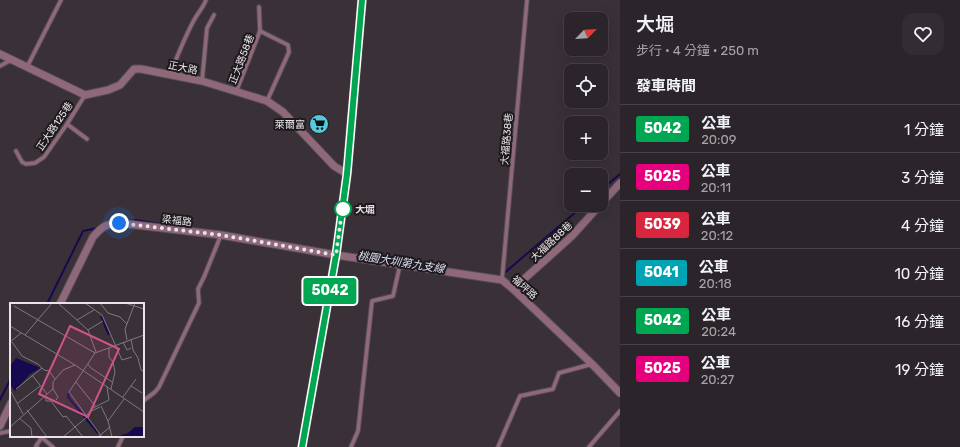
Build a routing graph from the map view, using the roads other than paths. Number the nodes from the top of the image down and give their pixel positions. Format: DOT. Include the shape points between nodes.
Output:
graph roads {
  1 [pos="60,0"];
  2 [pos="206,0"];
  3 [pos="362,0"];
  4 [pos="527,0"];
  5 [pos="259,7"];
  6 [pos="214,15"];
  7 [pos="260,31"];
  8 [pos="0,54"];
  9 [pos="11,60"];
  10 [pos="0,66"];
  11 [pos="27,67"];
  12 [pos="170,75"];
  13 [pos="202,81"];
  14 [pos="236,92"];
  15 [pos="85,94"];
  16 [pos="267,101"];
  17 [pos="67,124"];
  18 [pos="87,139"];
  19 [pos="16,151"];
  20 [pos="347,174"];
  21 [pos="620,183"];
  22 [pos="608,196"];
  23 [pos="593,212"];
  24 [pos="221,235"];
  25 [pos="337,253"];
  26 [pos="400,265"];
  27 [pos="502,280"];
  28 [pos="513,289"];
  29 [pos="60,303"];
  30 [pos="592,364"];
  31 [pos="620,393"];
  32 [pos="144,400"];
  33 [pos="10,405"];
  34 [pos="620,411"];
  35 [pos="0,426"];
  36 [pos="10,431"];
  37 [pos="0,433"];
  38 [pos="41,437"];
  39 [pos="123,437"];
  40 [pos="37,447"];
  41 [pos="53,447"];
  42 [pos="118,447"];
  43 [pos="302,447"];
  44 [pos="351,447"];
  45 [pos="498,447"];
  46 [pos="589,447"];
  1 -- 11 [label="lane"];
  2 -- 12 [label="lane" via="193,22"];
  3 -- 20 [label="main road"];
  4 -- 27 [label="lane, 大福路38巷"];
  5 -- 7 [label="lane, 正大路58巷"];
  6 -- 13 [label="lane" via="207,28"];
  7 -- 14 [label="lane, 正大路58巷"];
  7 -- 16 [label="lane" via="288,45 289,52"];
  8 -- 9 [label="street"];
  9 -- 10 [label="lane"];
  9 -- 11 [label="street"];
  11 -- 15 [label="street"];
  12 -- 13 [label="street, 正大路"];
  12 -- 15 [label="street, 正大路" via="134,69 120,85"];
  13 -- 14 [label="street, 正大路"];
  14 -- 16 [label="street, 正大路"];
  15 -- 17 [label="lane, 正大路125巷"];
  16 -- 20 [label="street, 正大路" via="283,112 334,166"];
  17 -- 18 [label="lane"];
  17 -- 19 [label="lane, 正大路125巷" via="44,157 35,164 22,162"];
  20 -- 25 [label="main road"];
  21 -- 22 [label="street, 大福路88巷"];
  23 -- 28 [label="street, 大福路88巷" via="572,236"];
  24 -- 25 [label="street, 梁福路"];
  24 -- 29 [label="street, 梁福路" via="110,224 101,228 93,237"];
  24 -- 32 [label="lane" via="198,289 199,303 159,386"];
  25 -- 26 [label="street, 福坪路"];
  25 -- 43 [label="main road"];
  26 -- 27 [label="street, 福坪路"];
  26 -- 44 [label="lane" via="393,296 372,301 358,431"];
  27 -- 28 [label="street, 福坪路"];
  28 -- 30 [label="street, 福坪路"];
  30 -- 31 [label="street, 福坪路"];
  30 -- 45 [label="lane" via="559,373 553,388 520,396"];
  33 -- 35 [label="street"];
  34 -- 46 [label="lane"];
  36 -- 37 [label="lane"];
  38 -- 40 [label="lane"];
  38 -- 41 [label="lane"];
  39 -- 42 [label="lane"];
}
